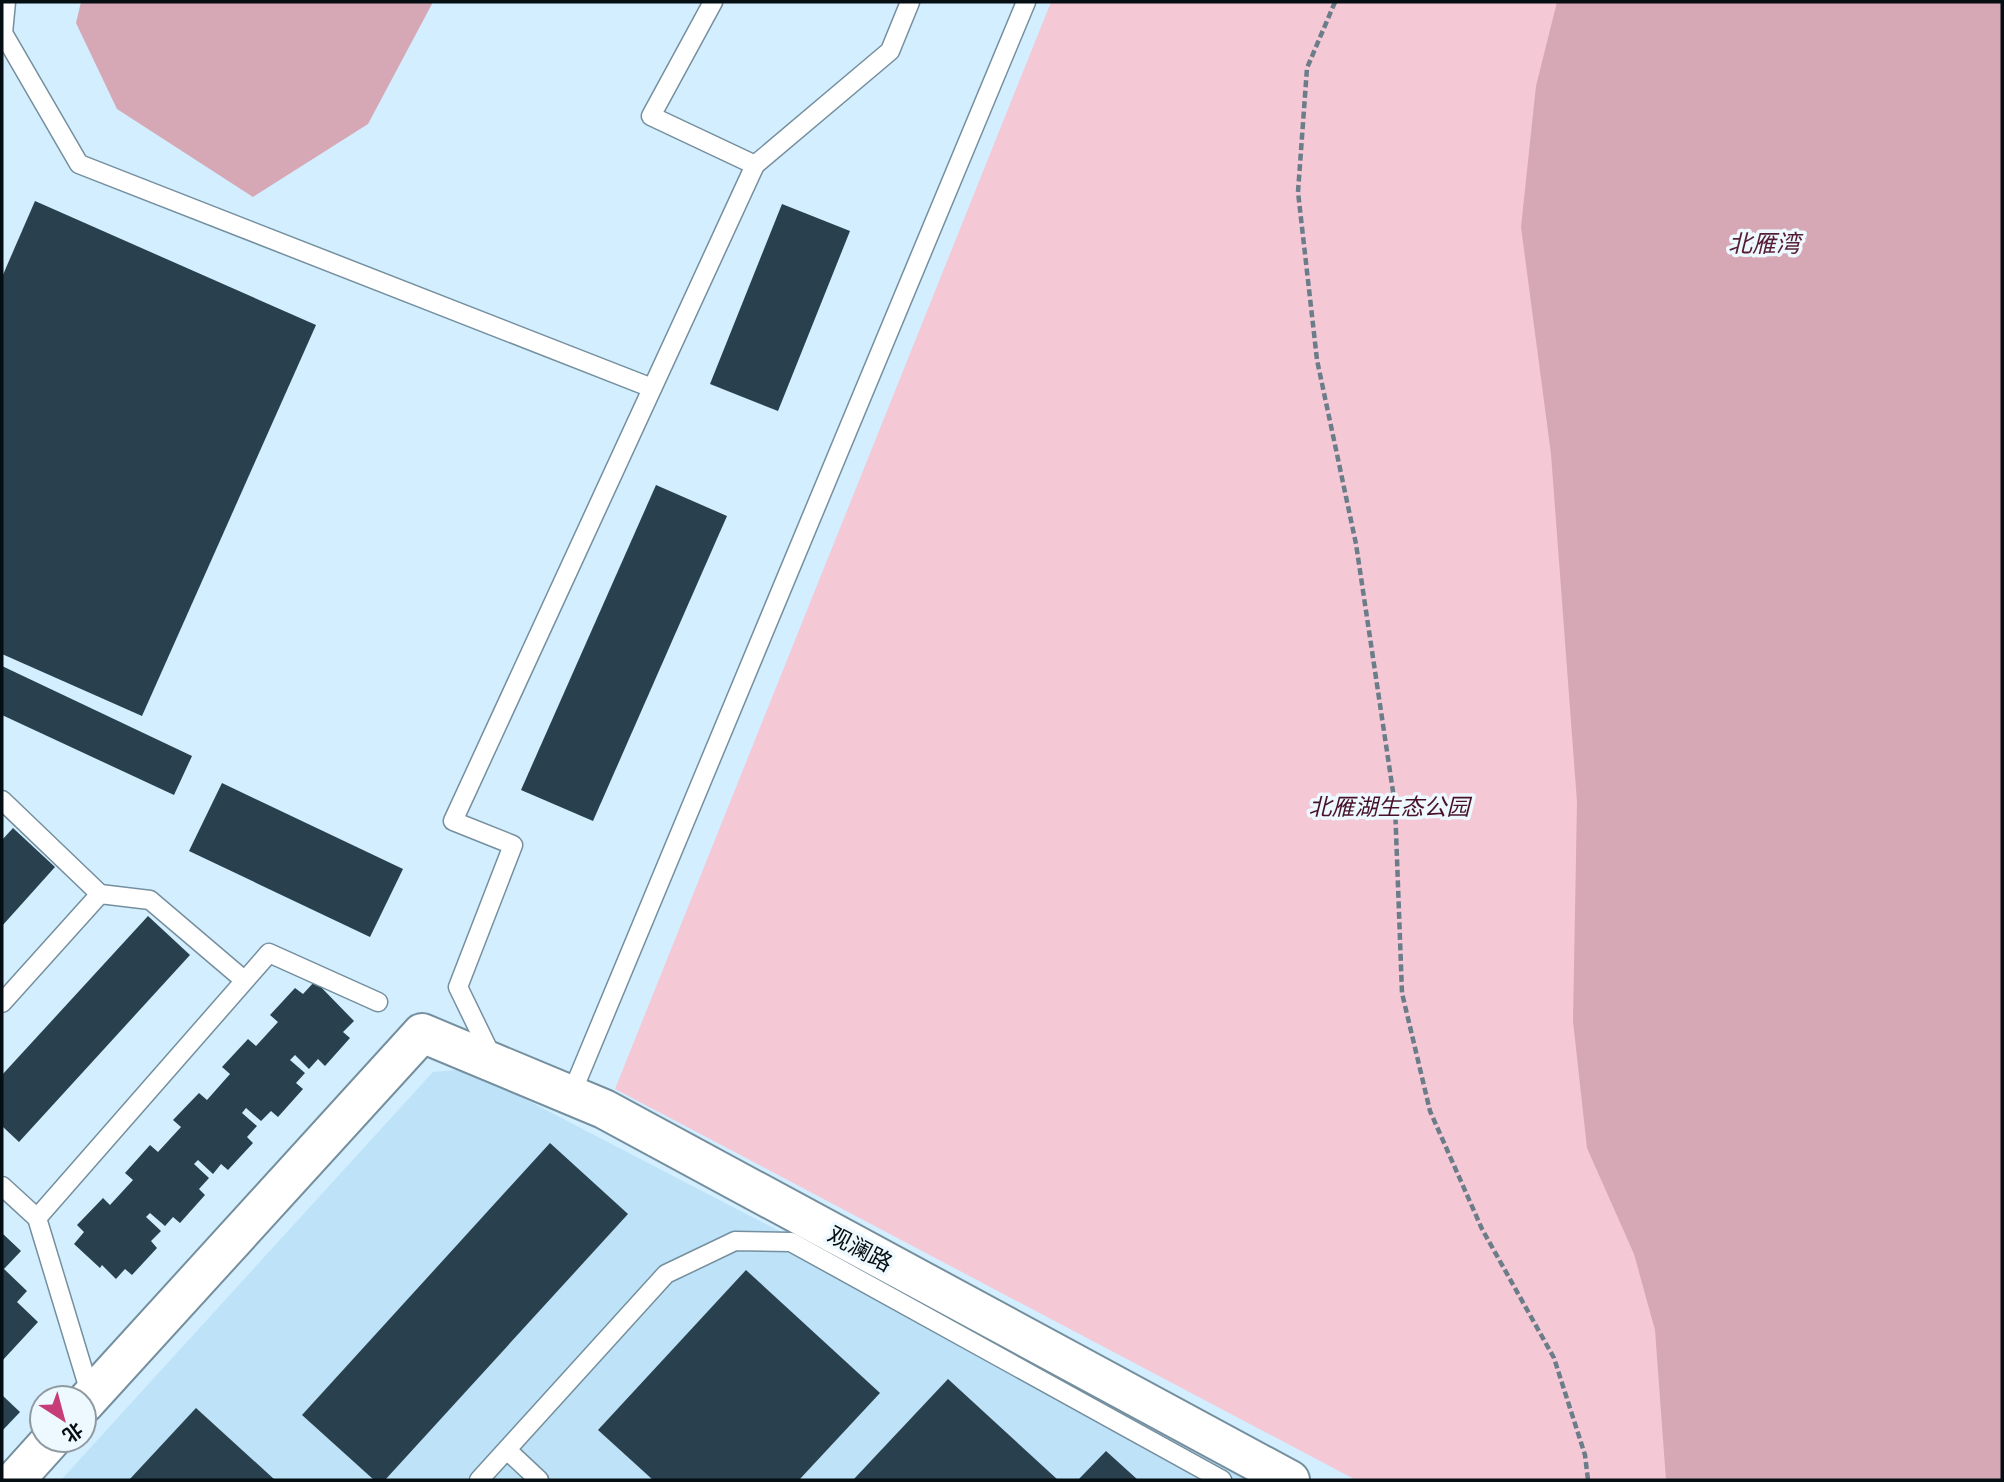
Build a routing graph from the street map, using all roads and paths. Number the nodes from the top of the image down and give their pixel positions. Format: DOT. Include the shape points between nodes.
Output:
graph roads {
  1 [pos="6,2"];
  2 [pos="713,2"];
  3 [pos="910,2"];
  4 [pos="1026,2"];
  5 [pos="1335,2"];
  6 [pos="755,165"];
  7 [pos="652,388"];
  8 [pos="2,800"];
  9 [pos="100,894"];
  10 [pos="244,980"];
  11 [pos="378,1002"];
  12 [pos="2,1003"];
  13 [pos="495,1063"];
  14 [pos="571,1095"];
  15 [pos="2,1186"];
  16 [pos="37,1218"];
  17 [pos="84,1384"];
  18 [pos="98,1389"];
  19 [pos="507,1450"];
  20 [pos="38,1454"];
  21 [pos="15,1480"];
  22 [pos="479,1480"];
  23 [pos="539,1480"];
  24 [pos="1222,1480"];
  25 [pos="1290,1480"];
  26 [pos="1588,1480"];
  1 -- 7 [label="lane" via="4,33 79,164"];
  2 -- 6 [label="lane" via="651,116"];
  3 -- 6 [label="lane" via="890,51"];
  4 -- 14 [label="lane"];
  5 -- 26 [label="path" via="1307,68 1298,192 1317,360 1356,544 1395,805 1402,993 1430,1111 1482,1228 1554,1358 1585,1455"];
  6 -- 7 [label="lane"];
  7 -- 13 [label="lane" via="453,821 513,845 458,987"];
  8 -- 9 [label="lane"];
  9 -- 10 [label="lane" via="150,900"];
  9 -- 12 [label="lane"];
  10 -- 11 [label="lane" via="269,953"];
  10 -- 16 [label="lane"];
  13 -- 14 [label="street, 观澜路"];
  13 -- 18 [label="street, 观澜路" via="422,1033"];
  14 -- 25 [label="street, 观澜路" via="604,1108"];
  15 -- 16 [label="lane"];
  16 -- 17 [label="lane"];
  19 -- 22 [label="lane"];
  19 -- 23 [label="lane"];
  19 -- 24 [label="lane" via="666,1274 735,1241 790,1242"];
  20 -- 21 [label="street"];
}
